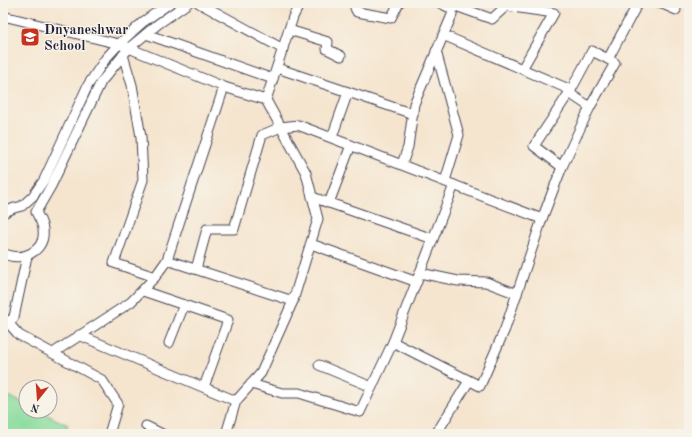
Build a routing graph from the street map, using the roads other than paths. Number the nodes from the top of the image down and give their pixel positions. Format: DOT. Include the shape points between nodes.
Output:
graph roads {
  1 [pos="170,3"];
  2 [pos="188,3"];
  3 [pos="200,3"];
  4 [pos="300,3"];
  5 [pos="357,3"];
  6 [pos="399,3"];
  7 [pos="440,3"];
  8 [pos="638,3"];
  9 [pos="660,3"];
  10 [pos="505,4"];
  11 [pos="453,6"];
  12 [pos="676,10"];
  13 [pos="3,16"];
  14 [pos="289,30"];
  15 [pos="146,34"];
  16 [pos="443,35"];
  17 [pos="119,44"];
  18 [pos="129,48"];
  19 [pos="283,49"];
  20 [pos="436,52"];
  21 [pos="123,55"];
  22 [pos="340,56"];
  23 [pos="608,59"];
  24 [pos="277,68"];
  25 [pos="522,69"];
  26 [pos="273,78"];
  27 [pos="224,87"];
  28 [pos="348,92"];
  29 [pos="570,92"];
  30 [pos="266,100"];
  31 [pos="590,107"];
  32 [pos="413,114"];
  33 [pos="281,127"];
  34 [pos="332,137"];
  35 [pos="351,144"];
  36 [pos="402,164"];
  37 [pos="562,167"];
  38 [pos="445,181"];
  39 [pos="454,185"];
  40 [pos="312,197"];
  41 [pos="329,203"];
  42 [pos="22,206"];
  43 [pos="36,212"];
  44 [pos="3,213"];
  45 [pos="542,219"];
  46 [pos="433,239"];
  47 [pos="311,244"];
  48 [pos="3,253"];
  49 [pos="27,256"];
  50 [pos="167,260"];
  51 [pos="196,269"];
  52 [pos="155,277"];
  53 [pos="418,277"];
  54 [pos="143,291"];
  55 [pos="517,294"];
  56 [pos="293,301"];
  57 [pos="184,304"];
  58 [pos="6,320"];
  59 [pos="79,335"];
  60 [pos="393,342"];
  61 [pos="169,343"];
  62 [pos="53,353"];
  63 [pos="319,365"];
  64 [pos="469,381"];
  65 [pos="251,384"];
  66 [pos="204,387"];
  67 [pos="372,387"];
  68 [pos="236,401"];
  69 [pos="146,426"];
  70 [pos="109,434"];
  71 [pos="162,434"];
  72 [pos="226,434"];
  73 [pos="436,434"];
  1 -- 17 [label="street" via="143,22"];
  2 -- 15 [label="street"];
  3 -- 19 [label="street"];
  4 -- 14 [label="street"];
  5 -- 6 [label="street" via="357,12 391,18"];
  7 -- 11 [label="street"];
  8 -- 23 [label="street"];
  9 -- 12 [label="street"];
  10 -- 11 [label="street" via="492,19"];
  10 -- 25 [label="street" via="554,13"];
  11 -- 16 [label="street"];
  13 -- 17 [label="street"];
  14 -- 19 [label="street"];
  14 -- 22 [label="street" via="328,42 328,49"];
  15 -- 18 [label="street"];
  15 -- 26 [label="street"];
  16 -- 20 [label="street"];
  16 -- 25 [label="street"];
  17 -- 18 [label="street"];
  17 -- 42 [label="street" via="88,85 44,180"];
  18 -- 21 [label="street"];
  18 -- 27 [label="street"];
  19 -- 24 [label="street"];
  20 -- 32 [label="street" via="414,104"];
  20 -- 38 [label="street" via="460,135"];
  21 -- 43 [label="street" via="101,82"];
  21 -- 52 [label="street" via="132,85 141,137 143,180 114,262"];
  23 -- 29 [label="street" via="592,51"];
  23 -- 31 [label="street" via="615,63"];
  24 -- 26 [label="street"];
  24 -- 28 [label="street"];
  25 -- 29 [label="street"];
  26 -- 30 [label="street"];
  27 -- 30 [label="street"];
  27 -- 50 [label="street"];
  28 -- 32 [label="street"];
  28 -- 34 [label="street"];
  29 -- 31 [label="street"];
  29 -- 37 [label="street" via="534,146"];
  30 -- 33 [label="street"];
  31 -- 37 [label="street"];
  32 -- 36 [label="street" via="408,147"];
  33 -- 34 [label="street" via="298,125"];
  33 -- 40 [label="street" via="306,173"];
  33 -- 51 [label="street" via="262,136 234,229 207,229"];
  34 -- 35 [label="street"];
  35 -- 36 [label="street"];
  35 -- 41 [label="street"];
  36 -- 38 [label="street"];
  37 -- 45 [label="street"];
  38 -- 39 [label="street"];
  39 -- 45 [label="street"];
  39 -- 46 [label="street"];
  40 -- 41 [label="street"];
  40 -- 47 [label="street" via="318,219"];
  41 -- 46 [label="street"];
  42 -- 43 [label="street"];
  42 -- 44 [label="street"];
  43 -- 49 [label="street" via="44,230 43,238 34,252"];
  45 -- 55 [label="street"];
  46 -- 53 [label="street"];
  47 -- 53 [label="street"];
  47 -- 56 [label="street"];
  48 -- 49 [label="street" via="13,257"];
  49 -- 58 [label="street" via="14,317"];
  50 -- 51 [label="street"];
  50 -- 52 [label="street"];
  51 -- 56 [label="street"];
  52 -- 54 [label="street"];
  53 -- 55 [label="street" via="486,282"];
  53 -- 60 [label="street"];
  54 -- 57 [label="street"];
  54 -- 59 [label="street" via="131,302"];
  55 -- 64 [label="street" via="505,330 480,386"];
  56 -- 65 [label="street" via="261,373"];
  57 -- 61 [label="street"];
  57 -- 66 [label="street" via="228,320"];
  58 -- 62 [label="street" via="19,335"];
  59 -- 62 [label="street"];
  59 -- 66 [label="street"];
  60 -- 64 [label="street"];
  60 -- 67 [label="street"];
  62 -- 70 [label="street" via="102,380 118,404"];
  63 -- 67 [label="street"];
  64 -- 73 [label="street"];
  65 -- 67 [label="street" via="282,393 299,393 360,412"];
  65 -- 68 [label="street"];
  66 -- 68 [label="street"];
  68 -- 72 [label="street"];
  69 -- 71 [label="street"];
}
